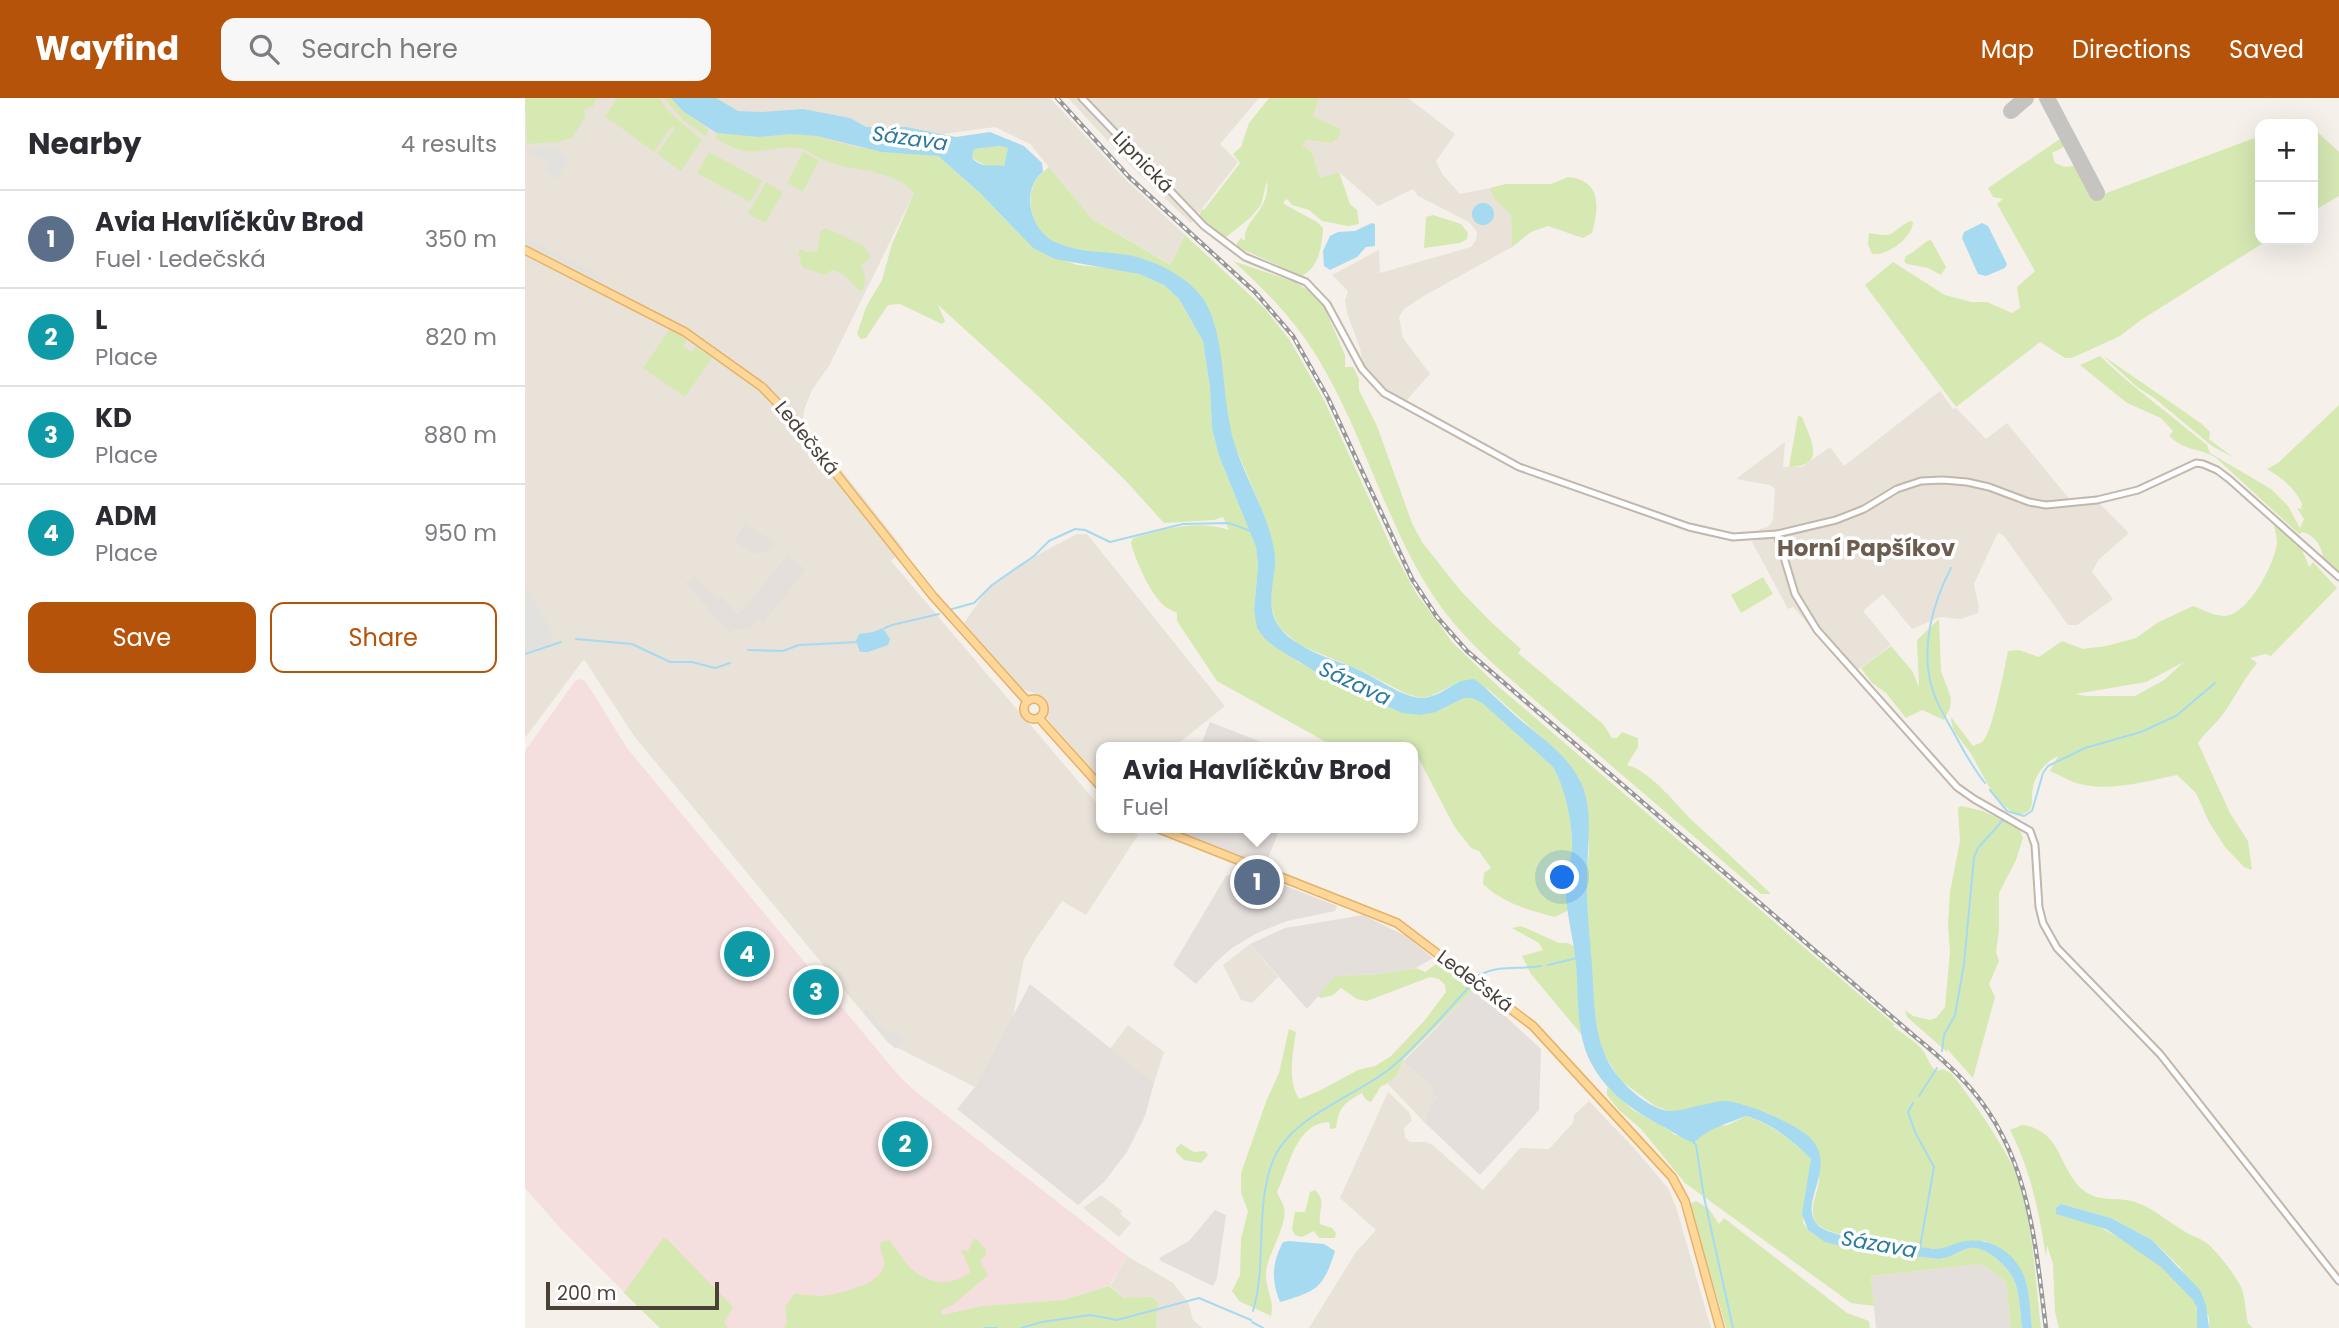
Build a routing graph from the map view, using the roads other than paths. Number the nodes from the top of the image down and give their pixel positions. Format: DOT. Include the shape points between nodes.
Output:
graph roads {
  1 [pos="1082,98"];
  2 [pos="525,250"];
  3 [pos="1777,534"];
  4 [pos="2339,577"];
  5 [pos="1027,701"];
  6 [pos="1039,718"];
  7 [pos="1096,781"];
  8 [pos="1170,833"];
  9 [pos="2339,1281"];
  10 [pos="1720,1328"];
  1 -- 3 [label="street, Lipnická" via="1204,226 1245,257 1306,282 1327,304 1362,369 1384,393 1519,467 1714,534"];
  2 -- 5 [label="main road, Ledečská" via="685,332 762,387 792,418 932,595"];
  3 -- 4 [label="street" via="1836,520 1921,481 1967,482 2038,504 2097,500 2138,490 2187,466 2203,464 2229,479"];
  3 -- 9 [label="street" via="1800,601 1817,630 1957,787 2030,831 2039,907 2057,948 2160,1054"];
  5 -- 6 [label="main road, Ledečská" via="1023,707 1026,716"];
  5 -- 6 [label="main road, Ledečská" via="1042,703 1044,712"];
  6 -- 7 [label="main road, Ledečská"];
  8 -- 10 [label="main road, Ledečská" via="1397,923 1533,1027 1672,1177 1685,1201"];
}
